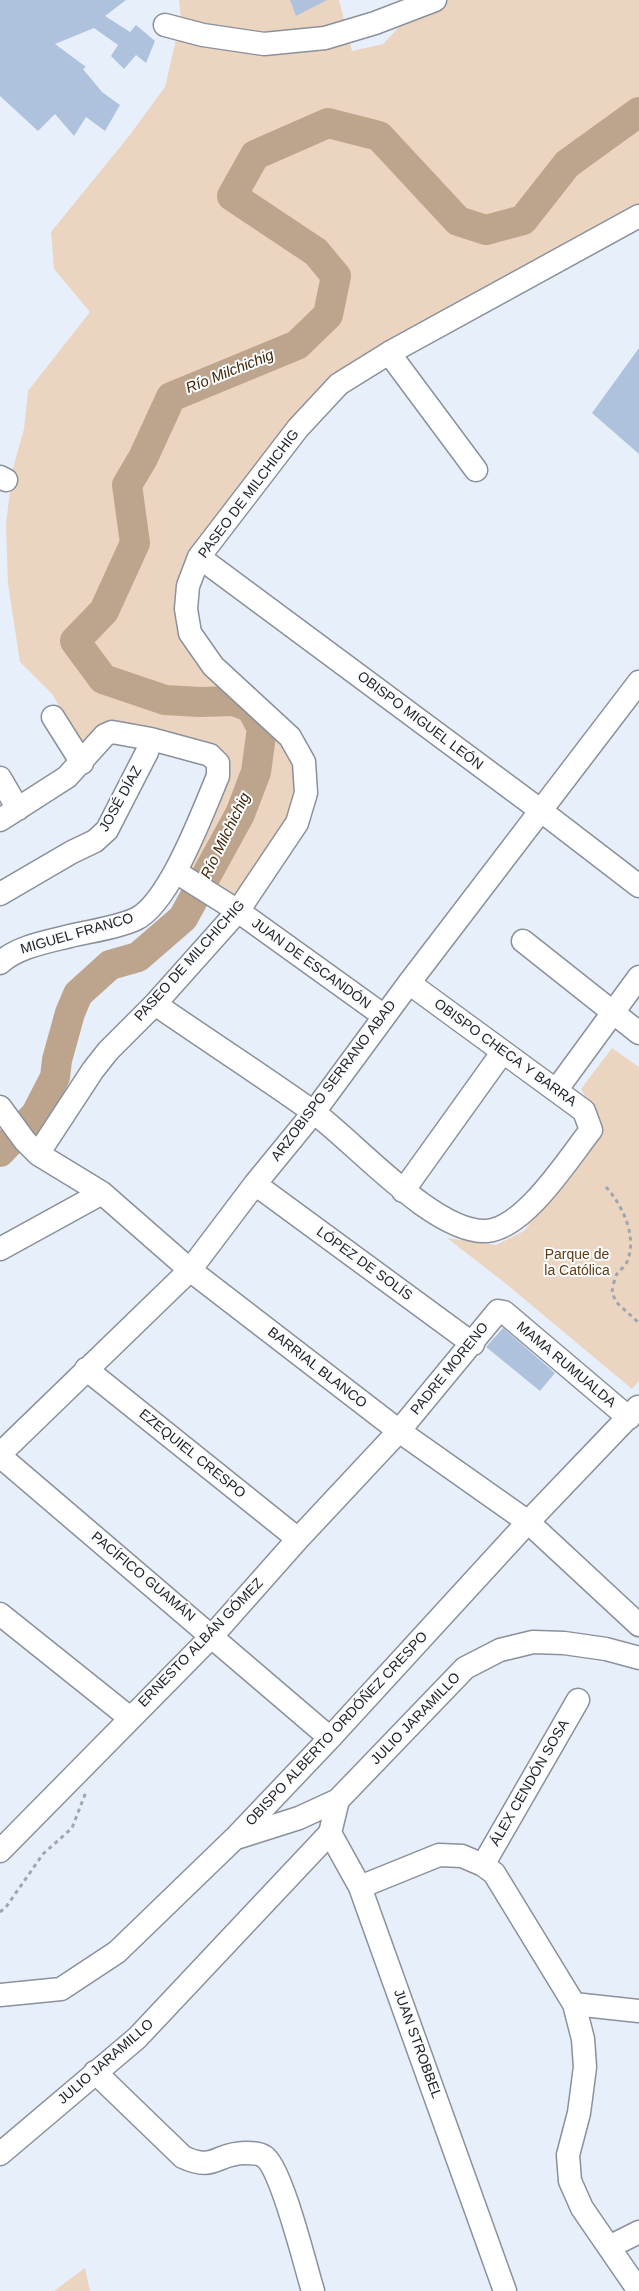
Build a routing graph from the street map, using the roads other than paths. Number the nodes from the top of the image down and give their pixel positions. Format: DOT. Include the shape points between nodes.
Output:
graph roads {
  1 [pos="434,0"];
  2 [pos="165,25"];
  3 [pos="639,216"];
  4 [pos="389,353"];
  5 [pos="476,470"];
  6 [pos="200,557"];
  7 [pos="639,682"];
  8 [pos="53,717"];
  9 [pos="151,739"];
  10 [pos="82,763"];
  11 [pos="0,778"];
  12 [pos="540,810"];
  13 [pos="9,814"];
  14 [pos="182,875"];
  15 [pos="639,886"];
  16 [pos="0,894"];
  17 [pos="231,906"];
  18 [pos="523,941"];
  19 [pos="3,954"];
  20 [pos="639,977"];
  21 [pos="409,983"];
  22 [pos="155,1004"];
  23 [pos="613,1014"];
  24 [pos="384,1016"];
  25 [pos="639,1033"];
  26 [pos="502,1053"];
  27 [pos="557,1089"];
  28 [pos="0,1107"];
  29 [pos="314,1112"];
  30 [pos="32,1148"];
  31 [pos="255,1184"];
  32 [pos="403,1191"];
  33 [pos="102,1193"];
  34 [pos="0,1249"];
  35 [pos="190,1270"];
  36 [pos="504,1312"];
  37 [pos="473,1344"];
  38 [pos="86,1369"];
  39 [pos="634,1412"];
  40 [pos="399,1432"];
  41 [pos="0,1455"];
  42 [pos="528,1522"];
  43 [pos="298,1539"];
  44 [pos="0,1614"];
  45 [pos="639,1625"];
  46 [pos="212,1636"];
  47 [pos="639,1658"];
  48 [pos="578,1700"];
  49 [pos="130,1718"];
  50 [pos="330,1738"];
  51 [pos="338,1800"];
  52 [pos="330,1833"];
  53 [pos="235,1838"];
  54 [pos="0,1851"];
  55 [pos="483,1865"];
  56 [pos="360,1886"];
  57 [pos="0,1995"];
  58 [pos="574,2004"];
  59 [pos="639,2011"];
  60 [pos="95,2072"];
  61 [pos="0,2154"];
  62 [pos="639,2232"];
  63 [pos="609,2247"];
  64 [pos="313,2291"];
  65 [pos="505,2291"];
  66 [pos="639,2291"];
  1 -- 2 [label="street" via="325,38 264,44 202,35"];
  3 -- 4 [label="street, PASEO DE MILCHICHIG"];
  4 -- 5 [label="street"];
  4 -- 6 [label="street, PASEO DE MILCHICHIG" via="355,372 321,401"];
  6 -- 12 [label="street, OBISPO MIGUEL LEÓN"];
  6 -- 17 [label="street, PASEO DE MILCHICHIG" via="188,586 186,609 190,633 213,666 290,737 304,762 306,793 297,823"];
  7 -- 12 [label="street, ARZOBISPO SERRANO ABAD"];
  8 -- 10 [label="street"];
  9 -- 10 [label="street, MIGUEL FRANCO" via="112,732 105,735"];
  9 -- 14 [label="street, MIGUEL FRANCO" via="210,755 218,763 218,776"];
  9 -- 16 [label="street, JOSÉ DÍAZ" via="107,830 95,842"];
  10 -- 13 [label="street" via="67,777"];
  11 -- 13 [label="street"];
  12 -- 15 [label="street, OBISPO MIGUEL LEÓN"];
  12 -- 21 [label="street, ARZOBISPO SERRANO ABAD"];
  14 -- 17 [label="street, JUAN DE ESCANDÓN"];
  14 -- 19 [label="street, MIGUEL FRANCO" via="137,918"];
  17 -- 22 [label="street, PASEO DE MILCHICHIG"];
  17 -- 24 [label="street, JUAN DE ESCANDÓN"];
  18 -- 23 [label="street"];
  20 -- 23 [label="street"];
  21 -- 24 [label="street, ARZOBISPO SERRANO ABAD"];
  21 -- 26 [label="street, OBISPO CHECA Y BARRA"];
  22 -- 29 [label="street"];
  22 -- 30 [label="street, PASEO DE MILCHICHIG" via="113,1046"];
  23 -- 25 [label="street"];
  23 -- 27 [label="street"];
  24 -- 29 [label="street, ARZOBISPO SERRANO ABAD"];
  26 -- 27 [label="street, OBISPO CHECA Y BARRA"];
  26 -- 32 [label="street"];
  27 -- 32 [label="street, OBISPO CHECA Y BARRA" via="584,1110 591,1130 527,1210 508,1225 488,1231 469,1228 445,1218"];
  28 -- 30 [label="street, BARRIAL BLANCO"];
  29 -- 31 [label="street, ARZOBISPO SERRANO ABAD"];
  29 -- 32 [label="street"];
  30 -- 33 [label="street, BARRIAL BLANCO"];
  31 -- 35 [label="street, ARZOBISPO SERRANO ABAD"];
  31 -- 37 [label="street, LÓPEZ DE SOLÍS"];
  33 -- 34 [label="street"];
  33 -- 35 [label="street, BARRIAL BLANCO"];
  35 -- 38 [label="street, ARZOBISPO SERRANO ABAD"];
  35 -- 40 [label="street, BARRIAL BLANCO"];
  36 -- 37 [label="street, PADRE MORENO" via="498,1311 494,1315"];
  36 -- 39 [label="street, MAMA RUMUALDA"];
  37 -- 40 [label="street, PADRE MORENO"];
  38 -- 41 [label="street, ARZOBISPO SERRANO ABAD"];
  38 -- 43 [label="street, EZEQUIEL CRESPO"];
  39 -- 42 [label="street, OBISPO ALBERTO ORDÓÑEZ CRESPO"];
  40 -- 42 [label="street, BARRIAL BLANCO"];
  40 -- 43 [label="street, ERNESTO ALBÁN GÓMEZ"];
  41 -- 46 [label="street, PACÍFICO GUAMÁN"];
  42 -- 45 [label="street, BARRIAL BLANCO"];
  42 -- 50 [label="street, OBISPO ALBERTO ORDÓÑEZ CRESPO"];
  43 -- 46 [label="street, ERNESTO ALBÁN GÓMEZ"];
  44 -- 49 [label="street"];
  46 -- 49 [label="street, ERNESTO ALBÁN GÓMEZ"];
  46 -- 50 [label="street, PACÍFICO GUAMÁN"];
  47 -- 51 [label="street, JULIO JARAMILLO" via="564,1643 533,1642 500,1650 465,1668"];
  48 -- 55 [label="street, ÁLEX CENDÓN SOSA"];
  49 -- 54 [label="street, ERNESTO ALBÁN GÓMEZ"];
  50 -- 53 [label="street, OBISPO ALBERTO ORDÓÑEZ CRESPO"];
  51 -- 52 [label="street"];
  51 -- 53 [label="street, JULIO JARAMILLO" via="300,1818"];
  52 -- 56 [label="street, JUAN STROBBEL"];
  52 -- 60 [label="street, JULIO JARAMILLO" via="137,2038"];
  53 -- 57 [label="street, OBISPO ALBERTO ORDÓÑEZ CRESPO" via="117,1952 61,1989"];
  55 -- 56 [label="street" via="462,1856 439,1855"];
  55 -- 58 [label="street" via="494,1873"];
  56 -- 65 [label="street, JUAN STROBBEL"];
  58 -- 59 [label="street"];
  58 -- 63 [label="street" via="583,2039 585,2067 579,2113 568,2155 570,2181 582,2208"];
  60 -- 61 [label="street, JULIO JARAMILLO"];
  60 -- 64 [label="street" via="183,2157 206,2164 236,2153 266,2157 274,2168"];
  62 -- 63 [label="street"];
  63 -- 66 [label="street"];
}
